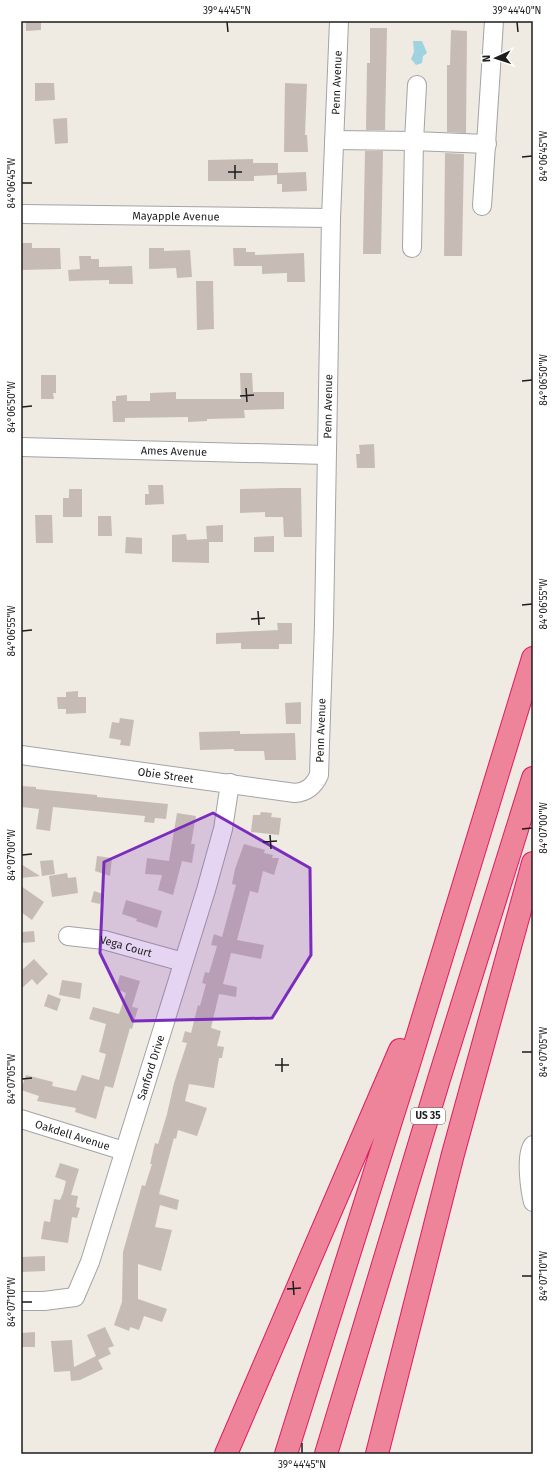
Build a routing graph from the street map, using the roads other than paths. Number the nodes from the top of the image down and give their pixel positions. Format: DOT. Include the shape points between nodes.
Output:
graph roads {
  1 [pos="338,21"];
  2 [pos="494,21"];
  3 [pos="417,85"];
  4 [pos="334,140"];
  5 [pos="414,142"];
  6 [pos="487,144"];
  7 [pos="482,206"];
  8 [pos="21,214"];
  9 [pos="331,218"];
  10 [pos="412,248"];
  11 [pos="21,446"];
  12 [pos="326,455"];
  13 [pos="533,658"];
  14 [pos="21,755"];
  15 [pos="533,778"];
  16 [pos="230,783"];
  17 [pos="310,788"];
  18 [pos="471,862"];
  19 [pos="533,863"];
  20 [pos="68,936"];
  21 [pos="183,962"];
  22 [pos="21,1119"];
  23 [pos="533,1145"];
  24 [pos="124,1150"];
  25 [pos="533,1202"];
  26 [pos="21,1301"];
  27 [pos="226,1454"];
  28 [pos="286,1454"];
  29 [pos="326,1454"];
  30 [pos="377,1454"];
  1 -- 4 [label="street, Penn Avenue"];
  2 -- 6 [label="street"];
  3 -- 5 [label="street"];
  4 -- 5 [label="street"];
  4 -- 9 [label="street, Penn Avenue"];
  5 -- 6 [label="street"];
  5 -- 10 [label="street"];
  6 -- 7 [label="street"];
  8 -- 9 [label="street, Mayapple Avenue"];
  9 -- 12 [label="street, Penn Avenue"];
  11 -- 12 [label="street, Ames Avenue"];
  12 -- 17 [label="street, Penn Avenue" via="319,775"];
  13 -- 18 [label="highway, US 35"];
  14 -- 16 [label="street, Obie Street"];
  15 -- 29 [label="highway, US 35"];
  16 -- 17 [label="street, Obie Street" via="295,793"];
  16 -- 21 [label="street, Sanford Drive" via="223,829"];
  18 -- 27 [label="highway" via="385,1086"];
  18 -- 28 [label="highway, US 35"];
  19 -- 30 [label="highway" via="453,1154"];
  20 -- 21 [label="street, Vega Court" via="104,940"];
  21 -- 24 [label="street, Sanford Drive"];
  22 -- 24 [label="street, Oakdell Avenue"];
  23 -- 25 [label="street" via="529,1153"];
  24 -- 26 [label="street, Sanford Drive" via="90,1262 75,1297"];
}
